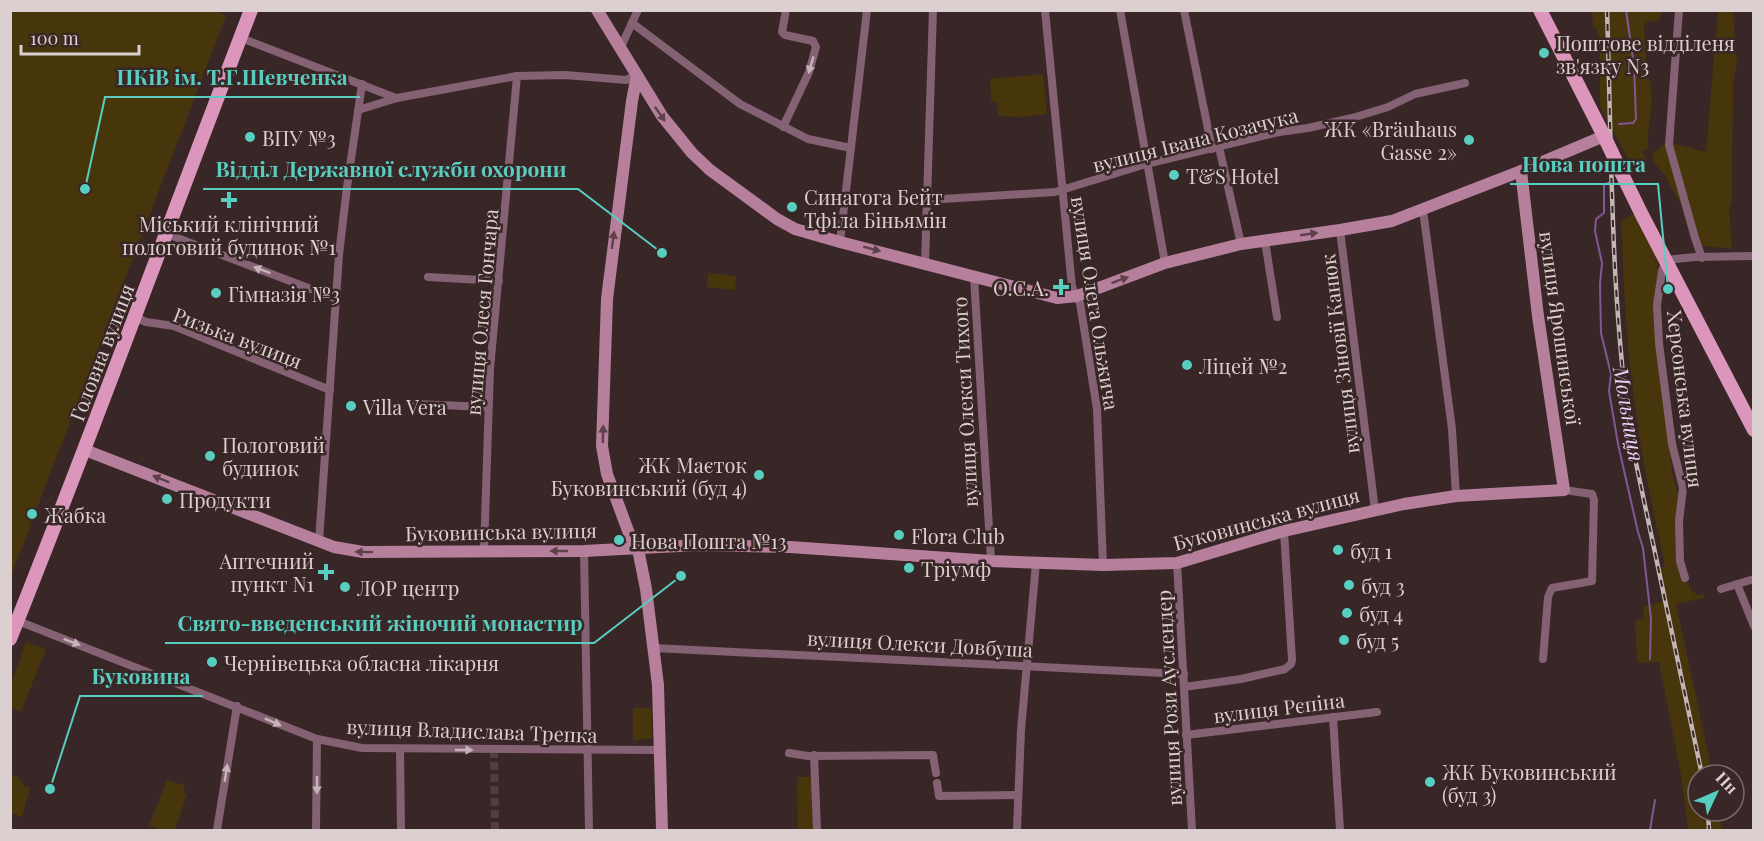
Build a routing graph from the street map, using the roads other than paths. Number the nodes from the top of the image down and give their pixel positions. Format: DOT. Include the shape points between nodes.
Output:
graph roads {
  1 [pos="241,10"];
  2 [pos="251,10"];
  3 [pos="597,10"];
  4 [pos="638,10"];
  5 [pos="786,10"];
  6 [pos="867,10"];
  7 [pos="933,10"];
  8 [pos="1045,10"];
  9 [pos="1120,10"];
  10 [pos="1184,10"];
  11 [pos="1540,10"];
  12 [pos="1679,10"];
  13 [pos="632,23"];
  14 [pos="243,31"];
  15 [pos="620,49"];
  16 [pos="637,75"];
  17 [pos="517,76"];
  18 [pos="362,84"];
  19 [pos="1465,84"];
  20 [pos="397,98"];
  21 [pos="358,110"];
  22 [pos="783,127"];
  23 [pos="1604,136"];
  24 [pos="851,148"];
  25 [pos="1215,148"];
  26 [pos="1146,165"];
  27 [pos="1521,171"];
  28 [pos="1062,190"];
  29 [pos="927,200"];
  30 [pos="1423,210"];
  31 [pos="1340,230"];
  32 [pos="167,234"];
  33 [pos="1265,241"];
  34 [pos="840,242"];
  35 [pos="1241,244"];
  36 [pos="1754,256"];
  37 [pos="1702,258"];
  38 [pos="1666,260"];
  39 [pos="1165,263"];
  40 [pos="926,264"];
  41 [pos="428,277"];
  42 [pos="974,277"];
  43 [pos="499,281"];
  44 [pos="1077,296"];
  45 [pos="337,299"];
  46 [pos="135,317"];
  47 [pos="1278,317"];
  48 [pos="330,390"];
  49 [pos="414,404"];
  50 [pos="488,407"];
  51 [pos="1754,430"];
  52 [pos="85,450"];
  53 [pos="1564,490"];
  54 [pos="1456,496"];
  55 [pos="1374,510"];
  56 [pos="1284,531"];
  57 [pos="319,541"];
  58 [pos="638,549"];
  59 [pos="484,551"];
  60 [pos="584,551"];
  61 [pos="991,561"];
  62 [pos="1036,563"];
  63 [pos="1177,563"];
  64 [pos="1103,565"];
  65 [pos="1685,578"];
  66 [pos="1754,579"];
  67 [pos="1737,584"];
  68 [pos="1721,589"];
  69 [pos="18,621"];
  70 [pos="1754,626"];
  71 [pos="10,639"];
  72 [pos="654,648"];
  73 [pos="1543,659"];
  74 [pos="1026,664"];
  75 [pos="1184,674"];
  76 [pos="1184,687"];
  77 [pos="237,706"];
  78 [pos="1377,712"];
  79 [pos="1333,717"];
  80 [pos="1186,735"];
  81 [pos="317,739"];
  82 [pos="400,749"];
  83 [pos="588,750"];
  84 [pos="661,750"];
  85 [pos="789,753"];
  86 [pos="814,755"];
  87 [pos="936,772"];
  88 [pos="936,783"];
  89 [pos="1018,795"];
  90 [pos="217,831"];
  91 [pos="316,831"];
  92 [pos="401,831"];
  93 [pos="589,831"];
  94 [pos="662,831"];
  95 [pos="817,831"];
  96 [pos="1017,831"];
  97 [pos="1192,831"];
  98 [pos="1341,831"];
  1 -- 14 [label="street"];
  2 -- 14 [label="main road, Головна вулиця"];
  3 -- 15 [label="street"];
  4 -- 13 [label="street"];
  5 -- 22 [label="street, one-way" via="782,32 813,41 816,47 809,72"];
  6 -- 24 [label="street"];
  7 -- 29 [label="street"];
  8 -- 28 [label="street, вулиця Олега Ольжича"];
  9 -- 26 [label="street"];
  10 -- 25 [label="street"];
  11 -- 23 [label="main road"];
  12 -- 37 [label="street" via="1669,145"];
  13 -- 15 [label="street"];
  13 -- 22 [label="street" via="740,104"];
  14 -- 18 [label="street"];
  14 -- 32 [label="main road, Головна вулиця"];
  15 -- 16 [label="street"];
  16 -- 17 [label="street" via="626,80"];
  16 -- 34 [label="street, one-way" via="662,116 710,170 795,229"];
  58 -- 16 [label="street, one-way" via="607,474 603,446 610,261"];
  17 -- 20 [label="street"];
  17 -- 43 [label="street, вулиця Олеся Гончара"];
  18 -- 20 [label="street"];
  18 -- 21 [label="street"];
  19 -- 25 [label="street, вулиця Івана Козачука" via="1415,94 1352,118"];
  20 -- 21 [label="street"];
  21 -- 45 [label="street"];
  22 -- 24 [label="street" via="808,139"];
  23 -- 27 [label="street"];
  23 -- 38 [label="main road, bridge"];
  24 -- 34 [label="street"];
  25 -- 26 [label="street, вулиця Івана Козачука"];
  25 -- 35 [label="street"];
  26 -- 28 [label="street, вулиця Івана Козачука"];
  26 -- 39 [label="street"];
  27 -- 30 [label="street"];
  27 -- 53 [label="street, вулиця Ярошинської"];
  28 -- 29 [label="street, вулиця Івана Козачука"];
  28 -- 44 [label="street, вулиця Олега Ольжича" via="1072,287"];
  29 -- 40 [label="street"];
  30 -- 31 [label="street"];
  30 -- 54 [label="street" via="1452,429"];
  33 -- 31 [label="street, one-way"];
  31 -- 55 [label="street, вулиця Зіновії Канюк"];
  45 -- 32 [label="street, one-way"];
  32 -- 46 [label="main road, Головна вулиця"];
  33 -- 35 [label="street"];
  33 -- 47 [label="street"];
  34 -- 40 [label="street, one-way"];
  35 -- 39 [label="street"];
  36 -- 37 [label="street"];
  37 -- 38 [label="street"];
  38 -- 51 [label="main road"];
  38 -- 65 [label="street, Херсонська вулиця" via="1657,315 1672,444 1683,488 1679,521 1680,561"];
  44 -- 39 [label="street, one-way"];
  40 -- 42 [label="street"];
  41 -- 43 [label="street"];
  42 -- 44 [label="street" via="1057,298"];
  42 -- 61 [label="street, вулиця Олекси Тихого"];
  43 -- 50 [label="street, вулиця Олеся Гончара"];
  44 -- 64 [label="street, вулиця Олега Ольжича" via="1097,409"];
  45 -- 48 [label="street"];
  46 -- 48 [label="street, Ризька вулиця" via="174,327"];
  46 -- 52 [label="main road, Головна вулиця"];
  48 -- 57 [label="street"];
  49 -- 50 [label="street"];
  50 -- 59 [label="street, вулиця Олеся Гончара"];
  57 -- 52 [label="street, Буковинська вулиця, one-way"];
  52 -- 69 [label="main road, Головна вулиця"];
  53 -- 54 [label="street, Буковинська вулиця"];
  53 -- 73 [label="street, Буковинська вулиця" via="1592,494 1594,500 1593,581 1552,588"];
  54 -- 55 [label="street, Буковинська вулиця"];
  55 -- 56 [label="street, Буковинська вулиця"];
  56 -- 63 [label="street, Буковинська вулиця"];
  56 -- 76 [label="street" via="1291,664 1285,669 1241,679"];
  59 -- 57 [label="street, Буковинська вулиця, one-way" via="349,551"];
  58 -- 60 [label="street, Буковинська вулиця"];
  58 -- 61 [label="street, Буковинська вулиця" via="698,545 778,547"];
  58 -- 72 [label="street"];
  60 -- 59 [label="street, Буковинська вулиця, one-way"];
  60 -- 83 [label="street"];
  61 -- 62 [label="street, Буковинська вулиця"];
  62 -- 64 [label="street, Буковинська вулиця"];
  62 -- 74 [label="street"];
  63 -- 64 [label="street, Буковинська вулиця"];
  63 -- 75 [label="street, вулиця Рози Ауслендер"];
  66 -- 67 [label="street"];
  67 -- 68 [label="street"];
  67 -- 70 [label="street"];
  69 -- 71 [label="main road, Головна вулиця"];
  69 -- 77 [label="street, вулиця Владислава Трепка, one-way"];
  72 -- 74 [label="street, вулиця Олекси Довбуша"];
  72 -- 84 [label="street"];
  74 -- 75 [label="street, вулиця Олекси Довбуша"];
  74 -- 89 [label="street"];
  75 -- 76 [label="street, вулиця Рози Ауслендер"];
  76 -- 80 [label="street, вулиця Рози Ауслендер"];
  77 -- 81 [label="street, вулиця Владислава Трепка, one-way"];
  90 -- 77 [label="street, one-way"];
  78 -- 79 [label="street, вулиця Рєпіна"];
  79 -- 80 [label="street, вулиця Рєпіна"];
  79 -- 98 [label="street"];
  80 -- 97 [label="street, вулиця Рози Ауслендер"];
  81 -- 82 [label="street, вулиця Владислава Трепка" via="362,748"];
  81 -- 91 [label="street, one-way"];
  82 -- 83 [label="street, вулиця Владислава Трепка, one-way"];
  82 -- 92 [label="street"];
  83 -- 84 [label="street, вулиця Владислава Трепка"];
  83 -- 93 [label="street"];
  84 -- 94 [label="street"];
  85 -- 86 [label="street"];
  86 -- 87 [label="street" via="933,755"];
  86 -- 95 [label="street"];
  88 -- 89 [label="street" via="939,796"];
  89 -- 96 [label="street"];
}
